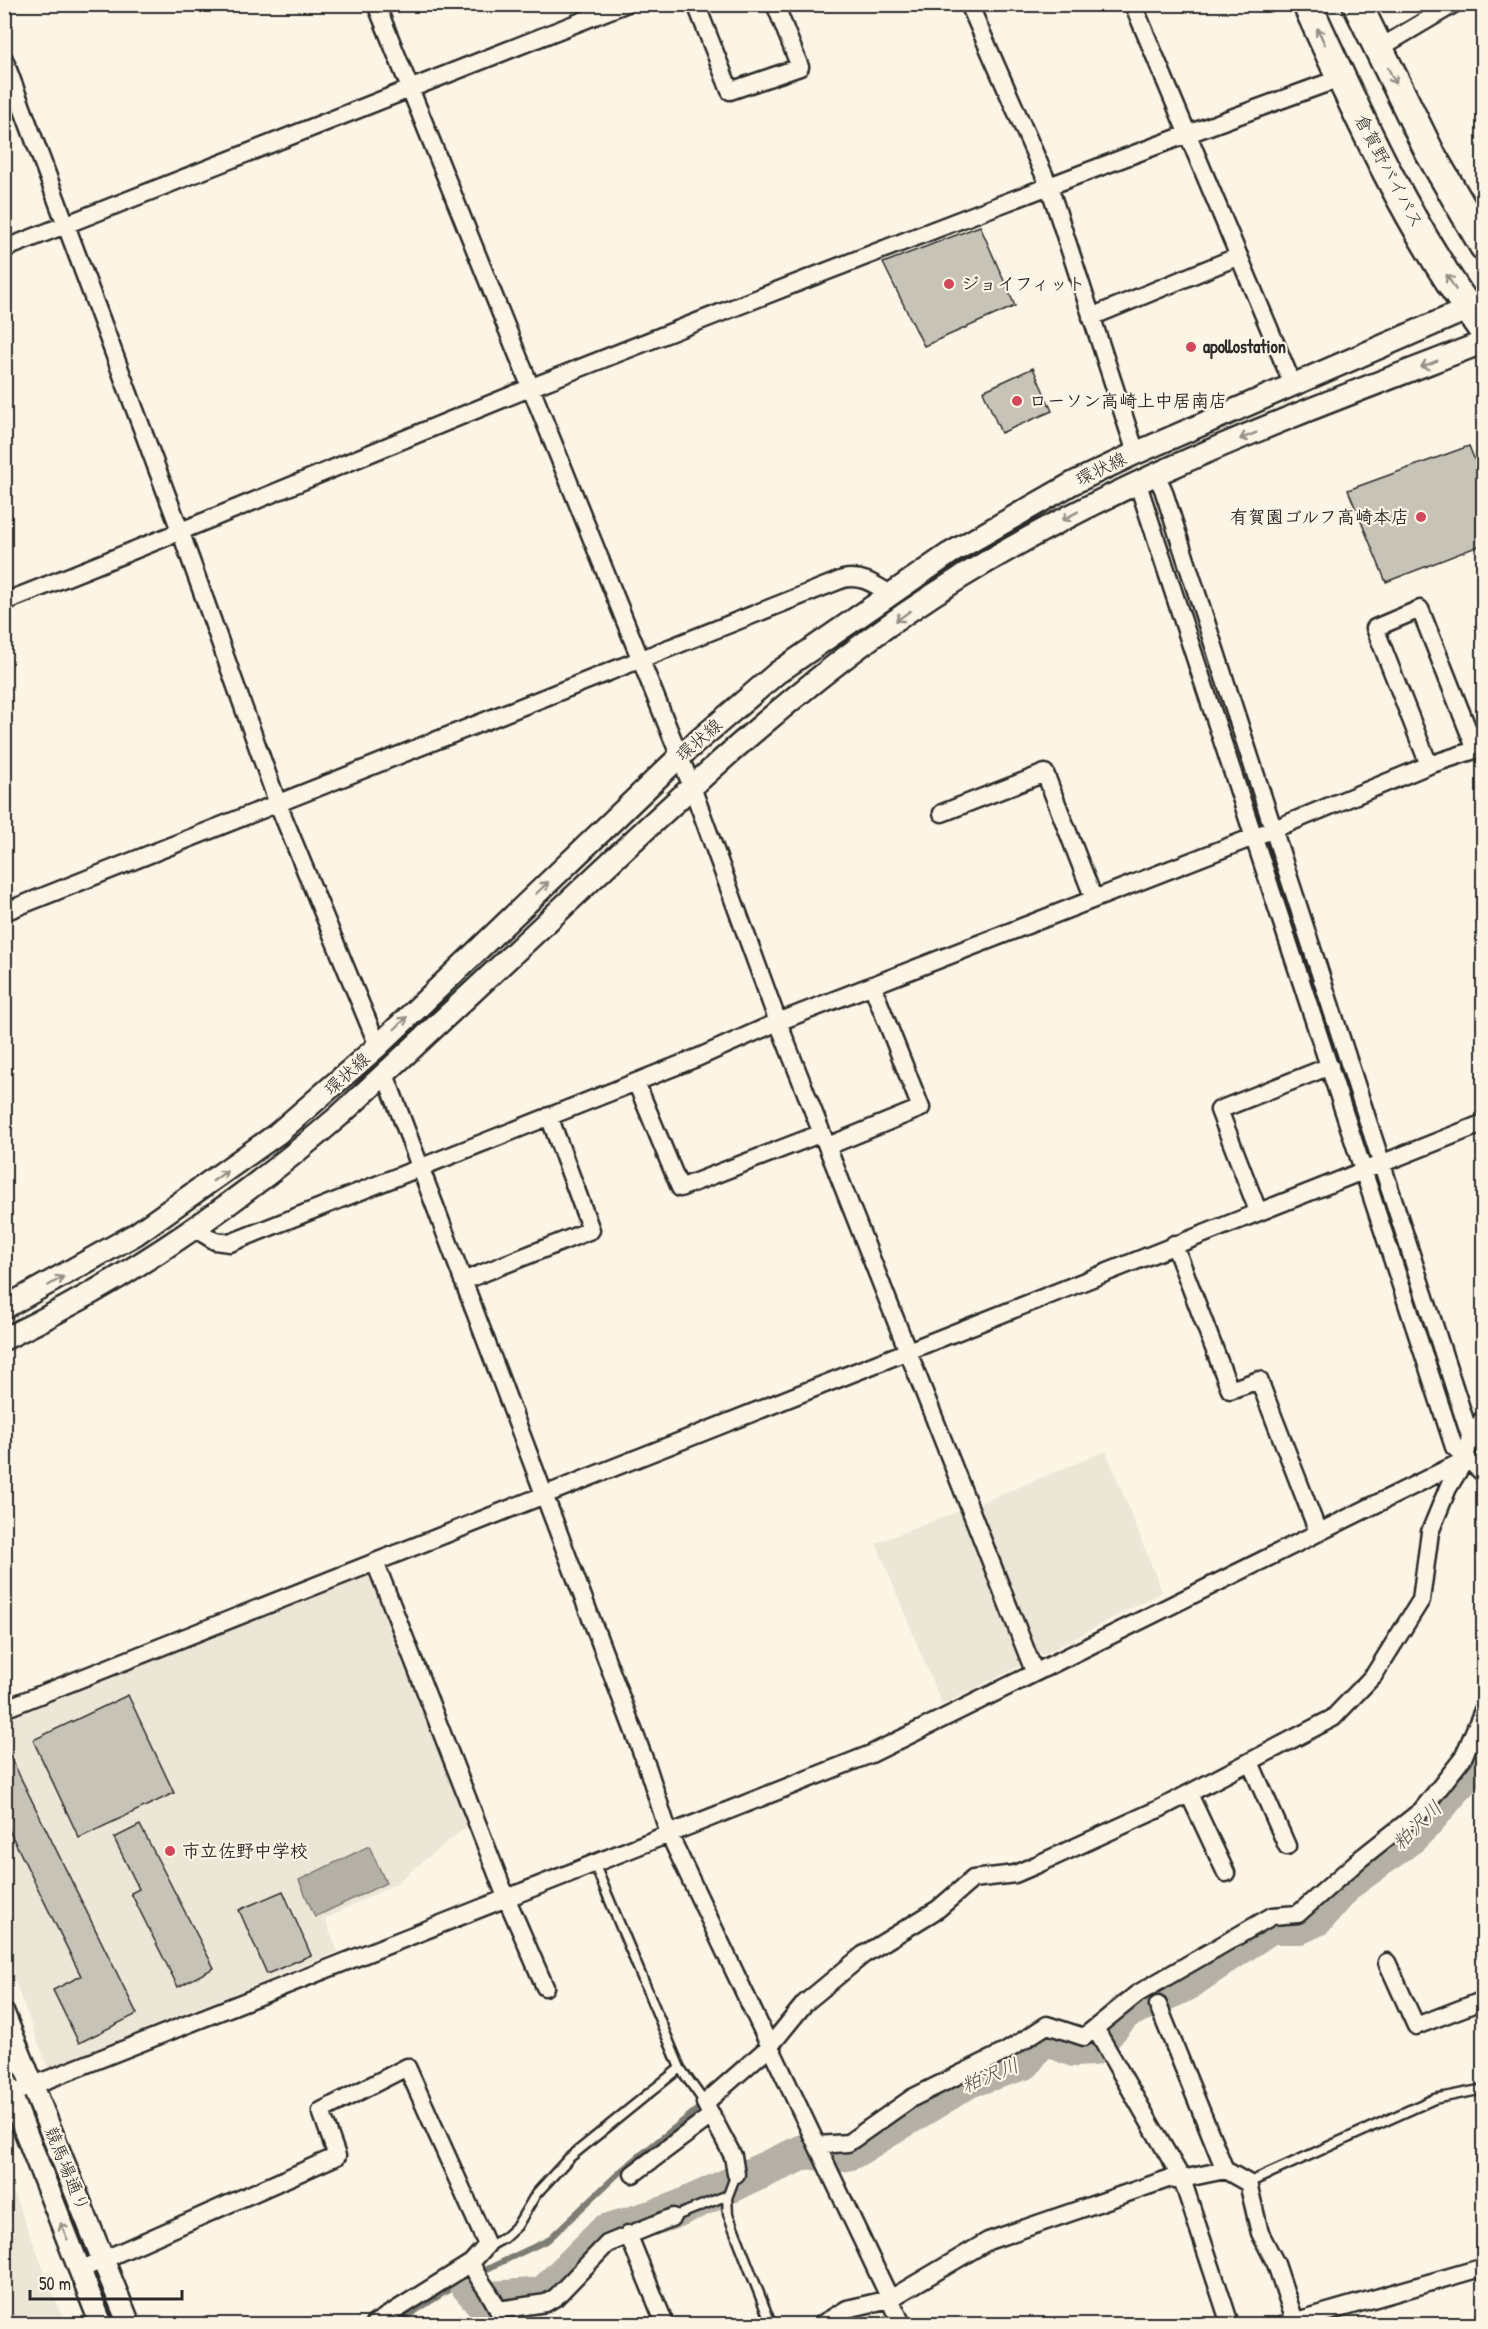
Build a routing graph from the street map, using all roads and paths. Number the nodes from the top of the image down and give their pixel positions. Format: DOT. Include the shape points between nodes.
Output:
graph roads {
  1 [pos="376,4"];
  2 [pos="625,4"];
  3 [pos="696,4"];
  4 [pos="775,4"];
  5 [pos="969,4"];
  6 [pos="1132,4"];
  7 [pos="1306,4"];
  8 [pos="1357,4"];
  9 [pos="1455,4"];
  10 [pos="1378,49"];
  11 [pos="4,59"];
  12 [pos="1341,78"];
  13 [pos="410,90"];
  14 [pos="1187,134"];
  15 [pos="1049,186"];
  16 [pos="67,224"];
  17 [pos="1484,246"];
  18 [pos="4,249"];
  19 [pos="1239,256"];
  20 [pos="1091,317"];
  21 [pos="1478,317"];
  22 [pos="1484,342"];
  23 [pos="1293,385"];
  24 [pos="530,388"];
  25 [pos="1136,453"];
  26 [pos="1146,477"];
  27 [pos="181,533"];
  28 [pos="890,594"];
  29 [pos="4,602"];
  30 [pos="639,659"];
  31 [pos="1480,748"];
  32 [pos="679,757"];
  33 [pos="1429,765"];
  34 [pos="692,787"];
  35 [pos="278,804"];
  36 [pos="942,813"];
  37 [pos="1274,830"];
  38 [pos="1255,837"];
  39 [pos="1094,899"];
  40 [pos="4,912"];
  41 [pos="872,986"];
  42 [pos="778,1022"];
  43 [pos="378,1046"];
  44 [pos="1330,1066"];
  45 [pos="385,1074"];
  46 [pos="636,1082"];
  47 [pos="549,1116"];
  48 [pos="1484,1123"];
  49 [pos="825,1139"];
  50 [pos="1383,1163"];
  51 [pos="420,1167"];
  52 [pos="1364,1171"];
  53 [pos="1258,1211"];
  54 [pos="194,1228"];
  55 [pos="1174,1244"];
  56 [pos="463,1281"];
  57 [pos="4,1308"];
  58 [pos="4,1339"];
  59 [pos="909,1349"];
  60 [pos="1484,1418"];
  61 [pos="1470,1436"];
  62 [pos="1465,1460"];
  63 [pos="1484,1474"];
  64 [pos="544,1496"];
  65 [pos="1318,1532"];
  66 [pos="375,1562"];
  67 [pos="1034,1671"];
  68 [pos="1484,1708"];
  69 [pos="4,1709"];
  70 [pos="1250,1762"];
  71 [pos="1189,1794"];
  72 [pos="669,1834"];
  73 [pos="1287,1846"];
  74 [pos="594,1863"];
  75 [pos="1226,1873"];
  76 [pos="506,1897"];
  77 [pos="1387,1962"];
  78 [pos="545,1987"];
  79 [pos="1484,2000"];
  80 [pos="1158,2006"];
  81 [pos="4,2015"];
  82 [pos="1095,2028"];
  83 [pos="770,2046"];
  84 [pos="680,2068"];
  85 [pos="33,2085"];
  86 [pos="8,2086"];
  87 [pos="1484,2089"];
  88 [pos="708,2109"];
  89 [pos="817,2145"];
  90 [pos="1225,2170"];
  91 [pos="736,2174"];
  92 [pos="633,2175"];
  93 [pos="1182,2179"];
  94 [pos="1248,2183"];
  95 [pos="728,2195"];
  96 [pos="673,2217"];
  97 [pos="628,2234"];
  98 [pos="483,2250"];
  99 [pos="103,2260"];
  100 [pos="471,2263"];
  101 [pos="1484,2267"];
  102 [pos="80,2270"];
  103 [pos="890,2299"];
  104 [pos="1290,2323"];
  105 [pos="101,2325"];
  106 [pos="129,2325"];
  107 [pos="374,2325"];
  108 [pos="665,2325"];
  109 [pos="771,2325"];
  110 [pos="822,2325"];
  111 [pos="902,2325"];
  112 [pos="1230,2325"];
  1 -- 13 [label="street"];
  2 -- 13 [label="street"];
  3 -- 4 [label="street" via="730,91 800,67"];
  5 -- 15 [label="street"];
  6 -- 14 [label="street"];
  12 -- 7 [label="highway, 倉賀野バイパス, one-way"];
  8 -- 10 [label="highway"];
  9 -- 10 [label="street"];
  10 -- 17 [label="highway, one-way" via="1430,153"];
  11 -- 16 [label="street"];
  12 -- 14 [label="street"];
  21 -- 12 [label="highway, 倉賀野バイパス, one-way" via="1390,176"];
  13 -- 16 [label="street"];
  13 -- 24 [label="street"];
  14 -- 15 [label="street"];
  14 -- 19 [label="street"];
  15 -- 20 [label="street"];
  15 -- 24 [label="street"];
  16 -- 18 [label="street"];
  16 -- 27 [label="street"];
  19 -- 20 [label="street"];
  19 -- 23 [label="street"];
  20 -- 25 [label="street"];
  21 -- 23 [label="street, 環状線"];
  22 -- 26 [label="street, 環状線, one-way"];
  23 -- 25 [label="street, 環状線"];
  24 -- 27 [label="street"];
  24 -- 30 [label="street"];
  25 -- 28 [label="street, 環状線" via="1010,517"];
  26 -- 34 [label="street, 環状線, one-way" via="1020,543 906,613 796,696"];
  26 -- 37 [label="street"];
  26 -- 38 [label="street"];
  27 -- 29 [label="street"];
  27 -- 35 [label="street"];
  28 -- 30 [label="street" via="866,580 843,579"];
  28 -- 32 [label="street, 環状線" via="777,673"];
  30 -- 32 [label="street"];
  30 -- 35 [label="street"];
  31 -- 33 [label="street"];
  31 -- 33 [label="street" via="1420,609 1375,628"];
  32 -- 34 [label="street"];
  43 -- 32 [label="street, 環状線, one-way"];
  33 -- 37 [label="street"];
  34 -- 42 [label="street"];
  34 -- 45 [label="street, 環状線"];
  35 -- 40 [label="street"];
  35 -- 43 [label="street"];
  36 -- 39 [label="street" via="1045,773"];
  37 -- 38 [label="street"];
  37 -- 50 [label="street"];
  38 -- 39 [label="street"];
  38 -- 44 [label="street"];
  39 -- 41 [label="street"];
  41 -- 42 [label="street"];
  41 -- 49 [label="street" via="921,1107"];
  42 -- 46 [label="street"];
  42 -- 49 [label="street"];
  57 -- 43 [label="street, 環状線, one-way" via="110,1250 180,1205 277,1134"];
  44 -- 52 [label="street"];
  44 -- 53 [label="street" via="1219,1110"];
  45 -- 51 [label="street"];
  45 -- 54 [label="street, 環状線" via="293,1156"];
  46 -- 47 [label="street"];
  46 -- 49 [label="street" via="680,1188"];
  47 -- 51 [label="street"];
  47 -- 56 [label="street" via="591,1230"];
  48 -- 50 [label="street"];
  49 -- 59 [label="street"];
  50 -- 52 [label="street"];
  50 -- 61 [label="street"];
  51 -- 54 [label="street" via="230,1243 215,1241"];
  51 -- 56 [label="street"];
  52 -- 53 [label="street"];
  52 -- 62 [label="street" via="1454,1447"];
  53 -- 55 [label="street"];
  54 -- 58 [label="street, 環状線" via="58,1312"];
  55 -- 59 [label="street"];
  55 -- 65 [label="street" via="1230,1390 1259,1380"];
  56 -- 64 [label="street"];
  59 -- 64 [label="street"];
  59 -- 67 [label="street"];
  60 -- 61 [label="street"];
  61 -- 62 [label="street"];
  62 -- 63 [label="street"];
  62 -- 65 [label="street"];
  62 -- 70 [label="street" via="1448,1488 1430,1532 1420,1600 1374,1675 1333,1718"];
  64 -- 66 [label="street"];
  64 -- 72 [label="street"];
  65 -- 67 [label="street"];
  66 -- 69 [label="street"];
  66 -- 76 [label="street"];
  67 -- 72 [label="street" via="871,1754"];
  68 -- 82 [label="street" via="1463,1758 1422,1810 1298,1914 1272,1916 1137,1994"];
  70 -- 71 [label="street"];
  70 -- 73 [label="street"];
  71 -- 75 [label="street"];
  71 -- 83 [label="street" via="1015,1874 973,1879 938,1909 863,1955 805,2003"];
  72 -- 74 [label="street"];
  72 -- 83 [label="street"];
  74 -- 76 [label="street"];
  74 -- 84 [label="lane"];
  76 -- 78 [label="street"];
  76 -- 85 [label="street"];
  77 -- 79 [label="street" via="1416,2026"];
  80 -- 90 [label="street"];
  81 -- 85 [label="street, 競馬場通り"];
  82 -- 89 [label="street" via="1084,2037 1047,2025 1005,2052 912,2098 848,2144"];
  82 -- 93 [label="street"];
  83 -- 88 [label="street"];
  83 -- 89 [label="street"];
  84 -- 88 [label="lane"];
  84 -- 98 [label="lane" via="569,2158 536,2194 517,2226"];
  85 -- 86 [label="street"];
  85 -- 99 [label="street, 競馬場通り"];
  102 -- 86 [label="street, 競馬場通り, one-way"];
  87 -- 94 [label="lane" via="1434,2099"];
  88 -- 91 [label="street" via="733,2156"];
  88 -- 92 [label="street"];
  89 -- 103 [label="street"];
  90 -- 93 [label="street"];
  90 -- 94 [label="street"];
  91 -- 95 [label="lane"];
  93 -- 103 [label="street" via="1168,2179 988,2241"];
  93 -- 112 [label="street"];
  94 -- 104 [label="street" via="1260,2233 1276,2264"];
  95 -- 96 [label="lane"];
  95 -- 109 [label="lane" via="728,2214"];
  96 -- 97 [label="street"];
  97 -- 100 [label="street" via="607,2244 546,2303 498,2310"];
  97 -- 108 [label="street"];
  98 -- 99 [label="street" via="487,2245 408,2067 321,2111 337,2156"];
  98 -- 100 [label="street"];
  99 -- 102 [label="street"];
  99 -- 106 [label="street, 競馬場通り"];
  100 -- 107 [label="street"];
  101 -- 104 [label="street"];
  102 -- 105 [label="street, 競馬場通り"];
  103 -- 110 [label="street" via="847,2309"];
  103 -- 111 [label="street"];
}
